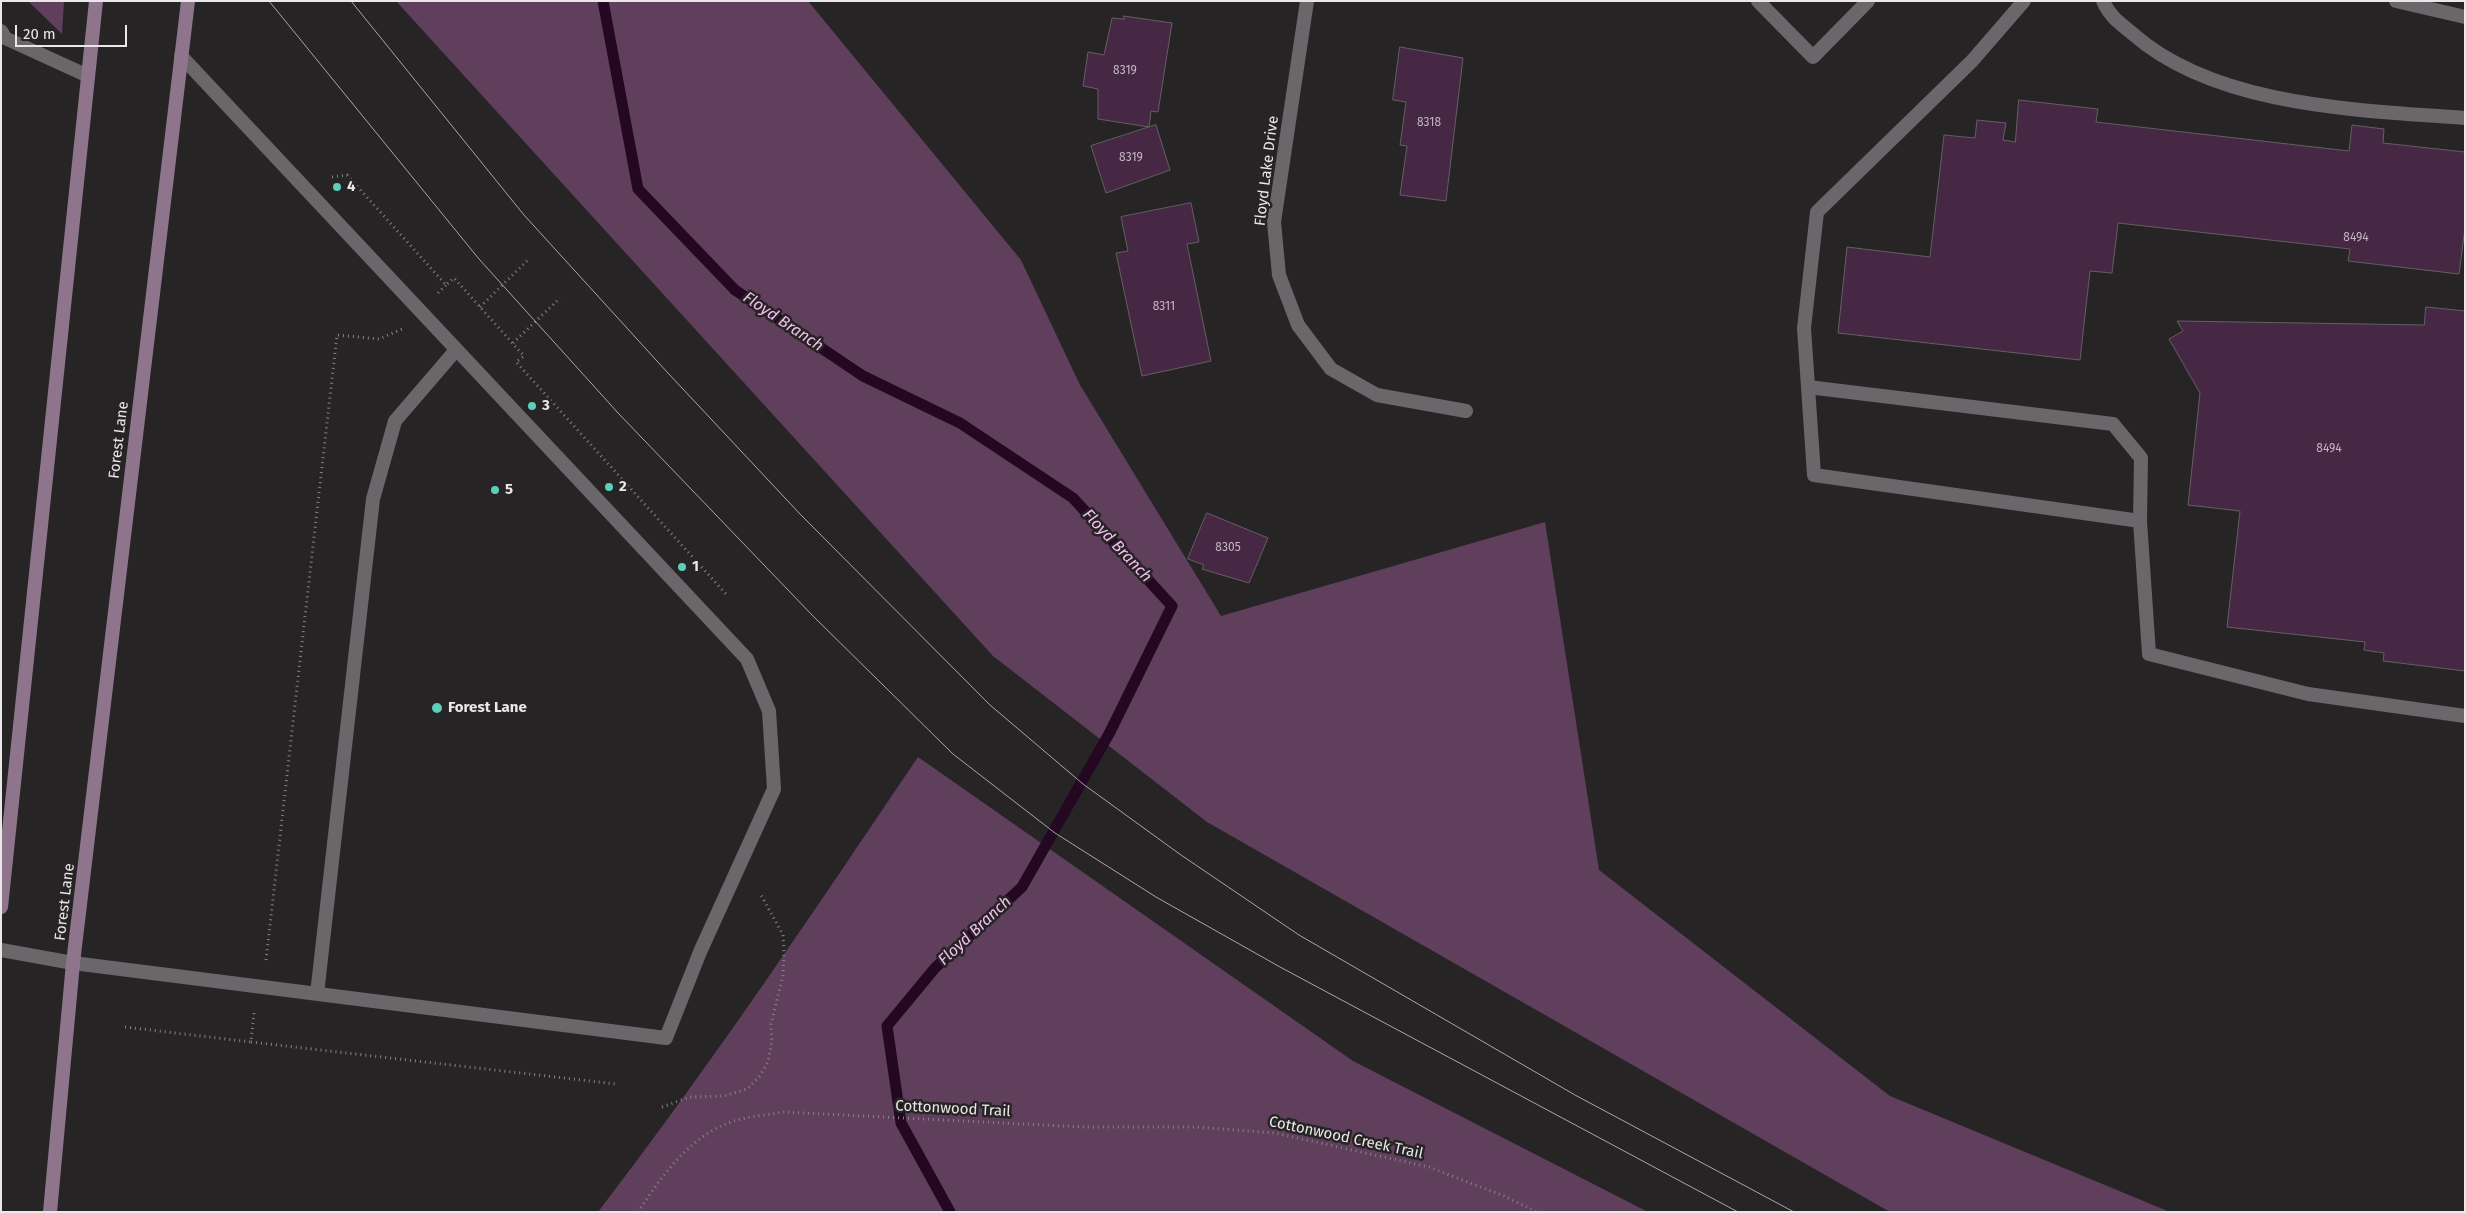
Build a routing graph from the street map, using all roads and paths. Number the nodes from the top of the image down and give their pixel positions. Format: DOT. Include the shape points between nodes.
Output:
graph roads {
  1 [pos="96,1"];
  2 [pos="188,1"];
  3 [pos="1308,1"];
  4 [pos="1758,1"];
  5 [pos="1868,1"];
  6 [pos="2024,1"];
  7 [pos="2103,1"];
  8 [pos="2396,1"];
  9 [pos="2465,17"];
  10 [pos="1,31"];
  11 [pos="181,56"];
  12 [pos="88,76"];
  13 [pos="2465,118"];
  14 [pos="324,178"];
  15 [pos="528,260"];
  16 [pos="446,285"];
  17 [pos="560,298"];
  18 [pos="480,307"];
  19 [pos="420,311"];
  20 [pos="513,343"];
  21 [pos="456,350"];
  22 [pos="1808,387"];
  23 [pos="1466,412"];
  24 [pos="2140,521"];
  25 [pos="731,599"];
  26 [pos="2465,716"];
  27 [pos="760,893"];
  28 [pos="1,907"];
  29 [pos="1,950"];
  30 [pos="73,962"];
  31 [pos="260,987"];
  32 [pos="317,994"];
  33 [pos="125,1027"];
  34 [pos="251,1042"];
  35 [pos="616,1084"];
  36 [pos="662,1107"];
  37 [pos="1083,1127"];
  38 [pos="50,1212"];
  39 [pos="638,1212"];
  40 [pos="1537,1212"];
  1 -- 12 [label="main road"];
  2 -- 11 [label="main road, Forest Lane"];
  3 -- 23 [label="street, Floyd Lake Drive" via="1274,222 1278,275 1298,325 1331,369 1377,395"];
  4 -- 5 [label="street" via="1813,56"];
  6 -- 22 [label="street" via="1972,61 1818,212 1804,328"];
  7 -- 13 [label="street" via="2107,11 2145,45 2206,78 2282,99 2355,110"];
  8 -- 9 [label="street"];
  10 -- 12 [label="street" via="5,38"];
  11 -- 19 [label="street"];
  11 -- 30 [label="main road, Forest Lane"];
  12 -- 28 [label="main road"];
  14 -- 16 [label="path" via="347,175"];
  15 -- 18 [label="path"];
  16 -- 18 [label="path" via="454,278"];
  16 -- 19 [label="path"];
  17 -- 20 [label="path"];
  18 -- 20 [label="path"];
  19 -- 21 [label="street"];
  19 -- 31 [label="path" via="403,329 379,339 337,335 269,948"];
  20 -- 25 [label="path" via="524,356 516,362"];
  21 -- 32 [label="street" via="395,421 373,499"];
  21 -- 32 [label="street" via="747,659 769,711 774,789 729,883 666,1038"];
  22 -- 24 [label="street" via="2113,424 2141,458"];
  22 -- 24 [label="street" via="1814,475"];
  24 -- 26 [label="street" via="2149,654 2308,694"];
  27 -- 36 [label="path" via="783,935 784,952 768,1061 760,1076 747,1089 724,1096 690,1097"];
  29 -- 30 [label="street"];
  30 -- 31 [label="street"];
  30 -- 38 [label="main road, Forest Lane"];
  31 -- 32 [label="street"];
  31 -- 34 [label="path"];
  33 -- 34 [label="path"];
  34 -- 35 [label="path"];
  37 -- 39 [label="path, Cottonwood Trail" via="783,1112 736,1120 693,1142 657,1182"];
  37 -- 40 [label="path, Cottonwood Creek Trail" via="1195,1127 1275,1133 1429,1167"];
}
